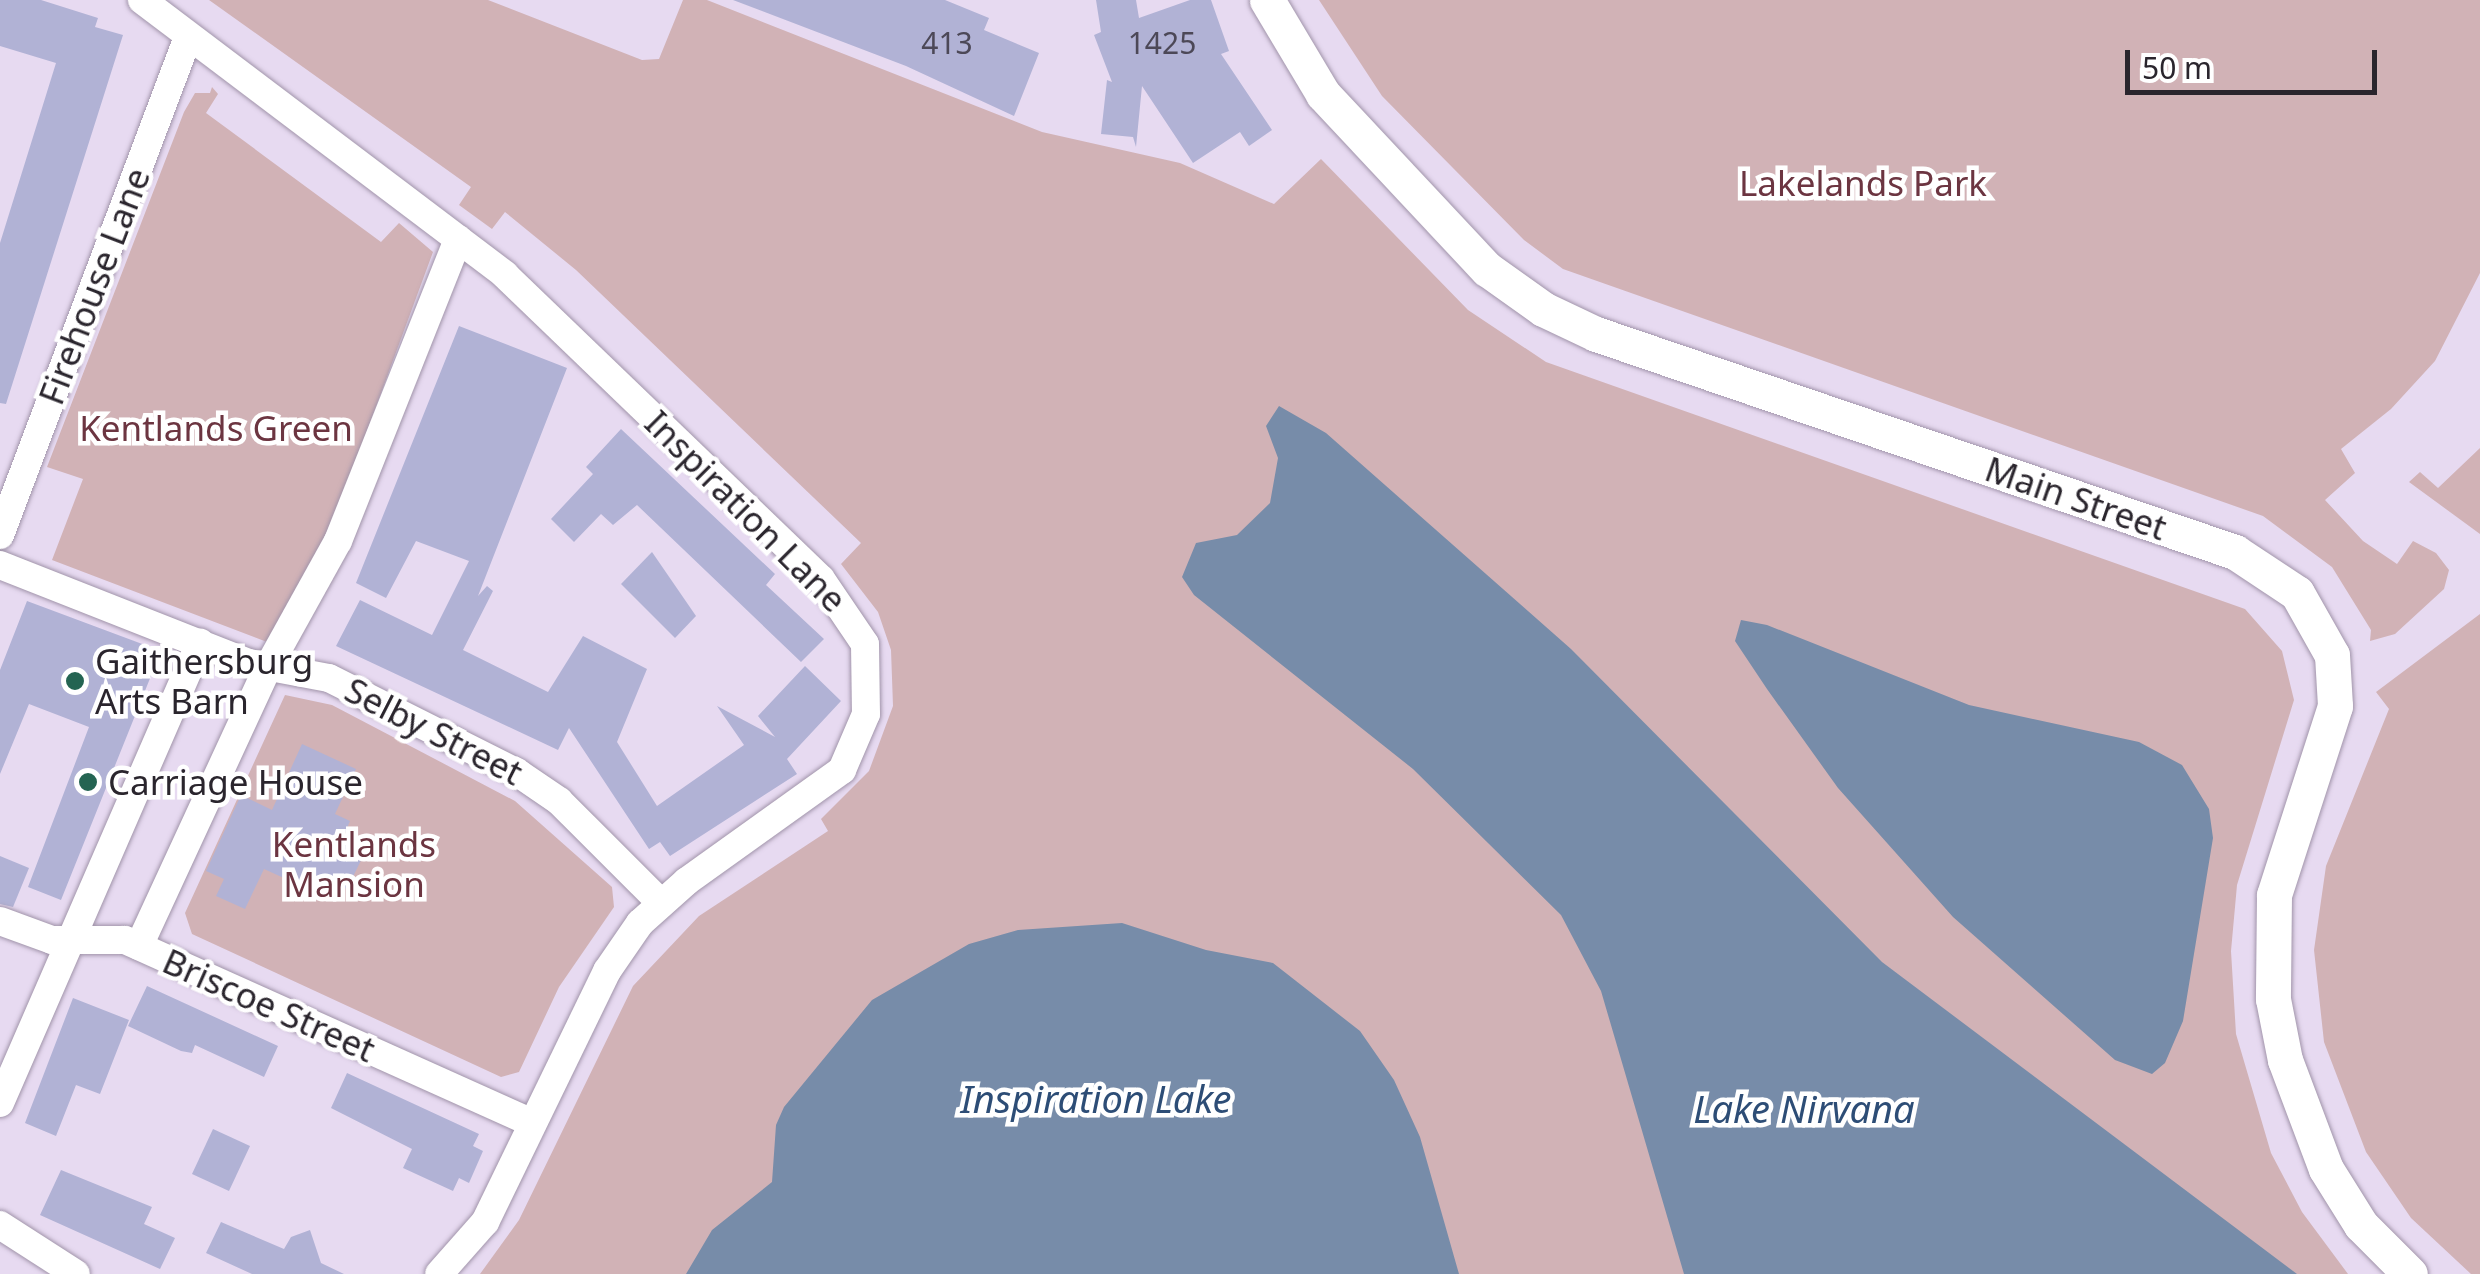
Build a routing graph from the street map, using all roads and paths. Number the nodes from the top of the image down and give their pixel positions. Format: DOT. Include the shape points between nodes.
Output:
graph roads {
  1 [pos="142,0"];
  2 [pos="1268,0"];
  3 [pos="188,37"];
  4 [pos="458,239"];
  5 [pos="0,534"];
  6 [pos="0,565"];
  7 [pos="200,644"];
  8 [pos="267,669"];
  9 [pos="661,903"];
  10 [pos="0,921"];
  11 [pos="68,941"];
  12 [pos="138,946"];
  13 [pos="0,1103"];
  14 [pos="532,1124"];
  15 [pos="0,1224"];
  16 [pos="76,1274"];
  17 [pos="439,1274"];
  18 [pos="2410,1274"];
  1 -- 3 [label="street, Inspiration Lane"];
  2 -- 18 [label="street, Main Street" via="1323,94 1488,269 1543,309 1596,334 2235,552 2298,593 2332,655 2335,706 2278,876 2270,929 2272,999 2285,1060 2326,1169 2362,1226"];
  3 -- 4 [label="street, Inspiration Lane"];
  3 -- 5 [label="street, Firehouse Lane"];
  4 -- 8 [label="street" via="338,541"];
  4 -- 9 [label="street, Inspiration Lane" via="520,288 822,579 865,644 866,714 842,770"];
  6 -- 7 [label="street, Selby Street"];
  7 -- 8 [label="street, Selby Street"];
  7 -- 11 [label="street"];
  8 -- 9 [label="street, Selby Street" via="329,678 539,785"];
  8 -- 12 [label="street"];
  9 -- 14 [label="street, Inspiration Lane" via="607,971"];
  10 -- 11 [label="street, Briscoe Street"];
  11 -- 12 [label="street, Briscoe Street" via="103,935"];
  11 -- 13 [label="street"];
  12 -- 14 [label="street, Briscoe Street"];
  14 -- 17 [label="street, Inspiration Lane" via="485,1222"];
  15 -- 16 [label="street"];
}
